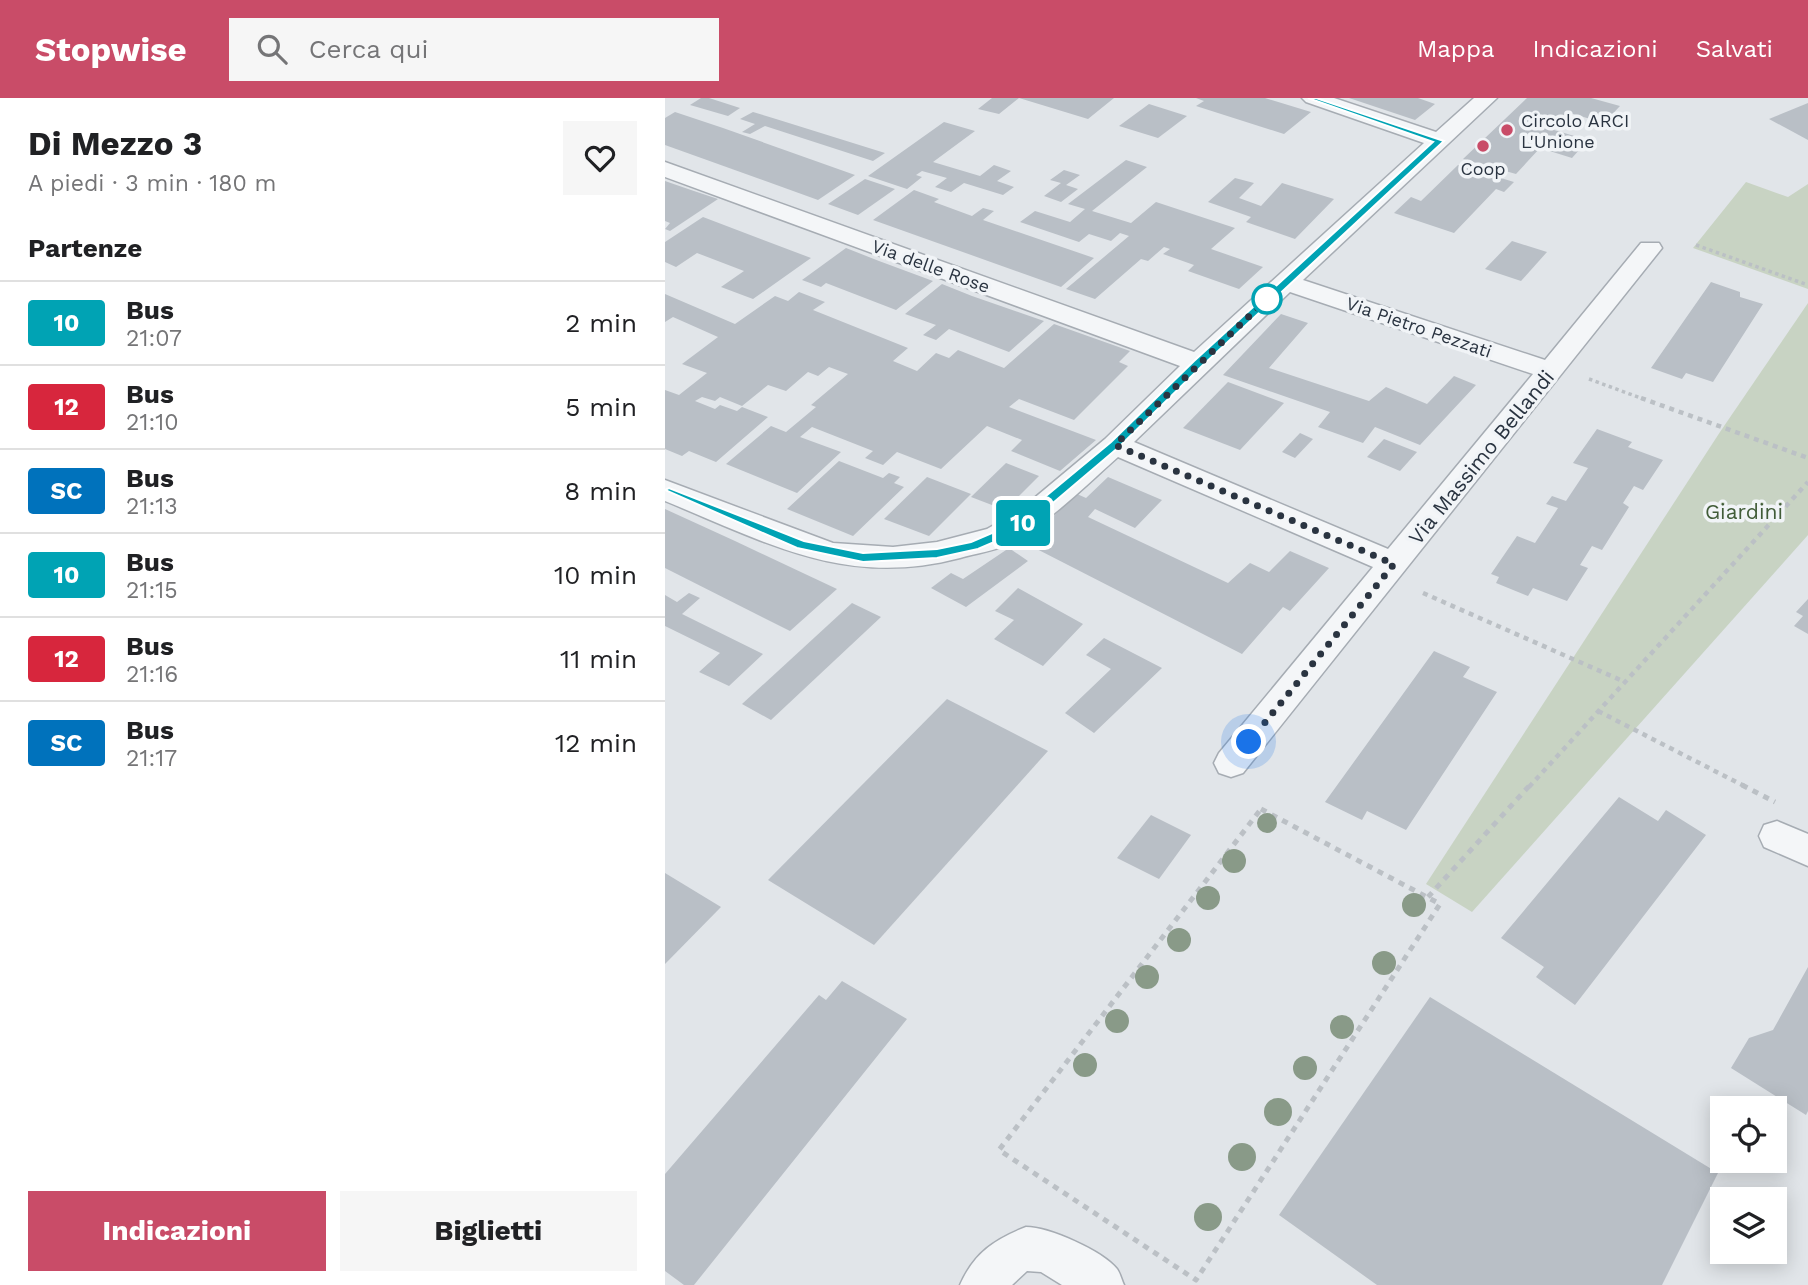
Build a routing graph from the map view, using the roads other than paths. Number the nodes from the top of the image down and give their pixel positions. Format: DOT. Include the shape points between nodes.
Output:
graph roads {
  1 [pos="1313,98"];
  2 [pos="1486,98"];
  3 [pos="1440,141"];
  4 [pos="665,169"];
  5 [pos="1650,248"];
  6 [pos="1286,282"];
  7 [pos="1198,363"];
  8 [pos="1552,371"];
  9 [pos="1115,445"];
  10 [pos="665,491"];
  11 [pos="1394,564"];
  12 [pos="1231,763"];
  13 [pos="983,1285"];
  14 [pos="1101,1285"];
  1 -- 3 [label="street"];
  2 -- 3 [label="street"];
  3 -- 6 [label="street"];
  4 -- 7 [label="street, Via delle Rose"];
  5 -- 8 [label="street, Via Massimo Bellandi"];
  6 -- 7 [label="street"];
  6 -- 8 [label="street, Via Pietro Pezzati"];
  7 -- 9 [label="street"];
  8 -- 11 [label="street, Via Massimo Bellandi"];
  9 -- 10 [label="street" via="1015,528 974,546 893,558 833,554 802,545"];
  9 -- 11 [label="street"];
  11 -- 12 [label="street, Via Massimo Bellandi"];
  13 -- 14 [label="street" via="999,1263 1020,1248 1045,1249"];
}
